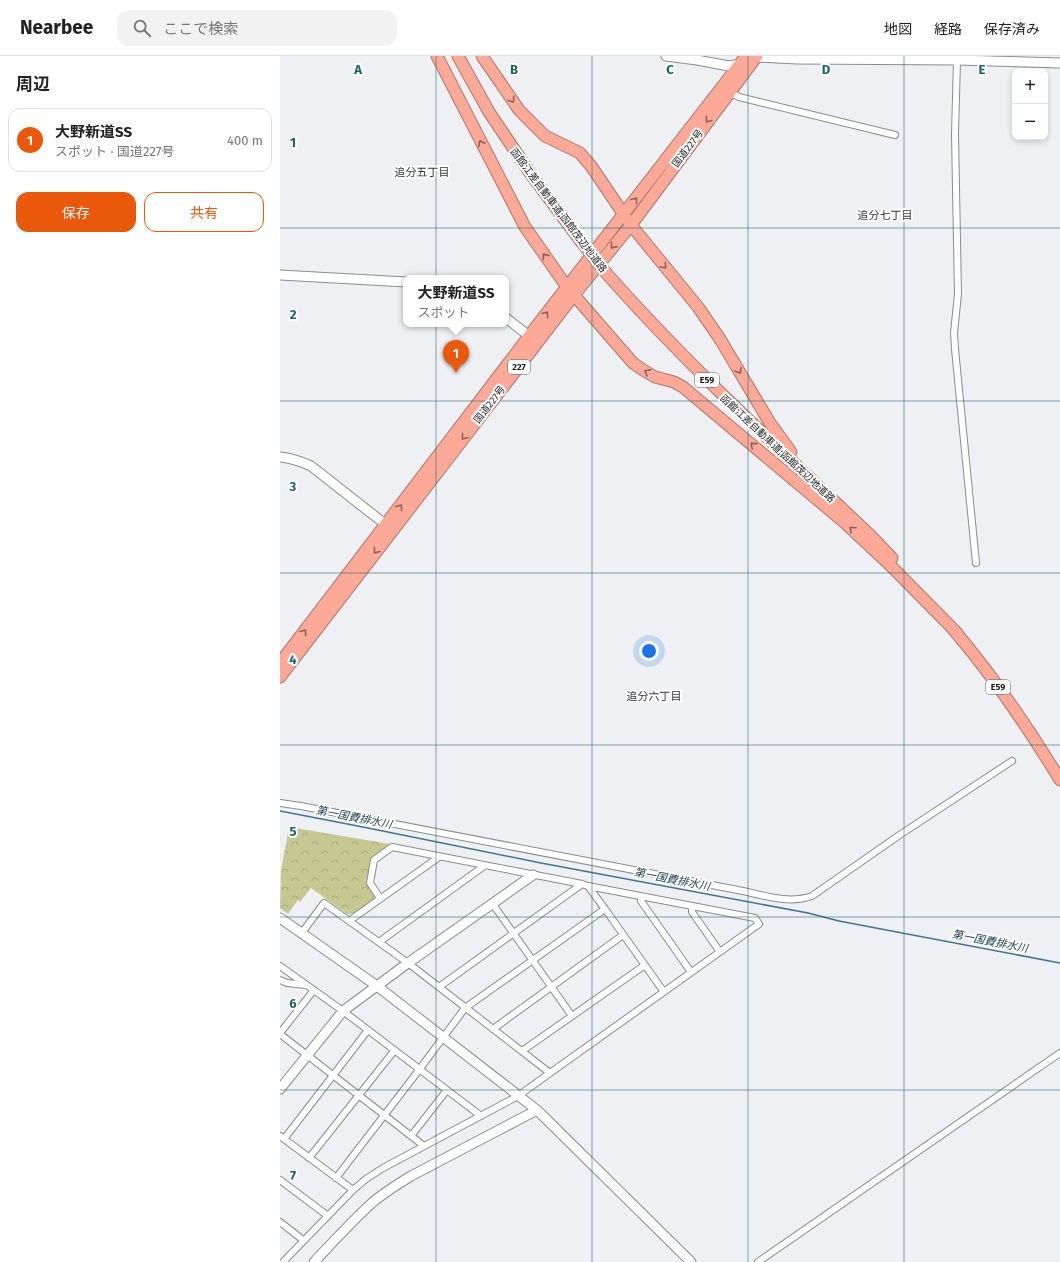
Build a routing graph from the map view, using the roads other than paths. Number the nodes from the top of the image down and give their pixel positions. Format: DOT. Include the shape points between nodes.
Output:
graph roads {
  1 [pos="437,56"];
  2 [pos="458,56"];
  3 [pos="482,56"];
  4 [pos="666,56"];
  5 [pos="750,58"];
  6 [pos="912,58"];
  7 [pos="1003,58"];
  8 [pos="957,60"];
  9 [pos="1060,63"];
  10 [pos="729,92"];
  11 [pos="895,135"];
  12 [pos="624,215"];
  13 [pos="630,225"];
  14 [pos="280,275"];
  15 [pos="403,282"];
  16 [pos="570,291"];
  17 [pos="509,320"];
  18 [pos="533,339"];
  19 [pos="280,457"];
  20 [pos="813,480"];
  21 [pos="389,527"];
  22 [pos="976,563"];
  23 [pos="895,566"];
  24 [pos="280,663"];
  25 [pos="280,677"];
  26 [pos="1012,761"];
  27 [pos="1060,780"];
  28 [pos="280,802"];
  29 [pos="439,857"];
  30 [pos="484,866"];
  31 [pos="533,875"];
  32 [pos="585,885"];
  33 [pos="641,897"];
  34 [pos="380,898"];
  35 [pos="492,903"];
  36 [pos="692,906"];
  37 [pos="604,909"];
  38 [pos="280,918"];
  39 [pos="349,921"];
  40 [pos="301,934"];
  41 [pos="513,934"];
  42 [pos="623,935"];
  43 [pos="379,942"];
  44 [pos="720,952"];
  45 [pos="532,960"];
  46 [pos="408,963"];
  47 [pos="645,965"];
  48 [pos="280,966"];
  49 [pos="691,972"];
  50 [pos="280,980"];
  51 [pos="308,985"];
  52 [pos="377,986"];
  53 [pos="552,986"];
  54 [pos="439,987"];
  55 [pos="314,990"];
  56 [pos="664,992"];
  57 [pos="465,1008"];
  58 [pos="343,1011"];
  59 [pos="572,1016"];
  60 [pos="493,1029"];
  61 [pos="368,1030"];
  62 [pos="280,1034"];
  63 [pos="442,1038"];
  64 [pos="394,1051"];
  65 [pos="522,1051"];
  66 [pos="1060,1054"];
  67 [pos="306,1055"];
  68 [pos="419,1070"];
  69 [pos="550,1073"];
  70 [pos="333,1076"];
  71 [pos="280,1089"];
  72 [pos="447,1090"];
  73 [pos="358,1096"];
  74 [pos="518,1096"];
  75 [pos="537,1110"];
  76 [pos="384,1116"];
  77 [pos="481,1116"];
  78 [pos="411,1136"];
  79 [pos="282,1138"];
  80 [pos="424,1146"];
  81 [pos="309,1158"];
  82 [pos="336,1178"];
  83 [pos="280,1180"];
  84 [pos="353,1190"];
  85 [pos="328,1216"];
  86 [pos="280,1222"];
  87 [pos="303,1240"];
  88 [pos="283,1262"];
  89 [pos="314,1262"];
  90 [pos="691,1262"];
  91 [pos="758,1262"];
  16 -- 1 [label="highway, one-way" via="525,227"];
  2 -- 20 [label="highway, 函館江差自動車道;函館茂辺地道路 / E59, bridge" via="489,112 530,173 607,274 704,377"];
  3 -- 12 [label="highway, one-way" via="519,110 545,136 580,153"];
  4 -- 5 [label="street" via="728,66"];
  5 -- 6 [label="street"];
  5 -- 10 [label="highway, 国道227号 / 227"];
  12 -- 5 [label="highway, 国道227号 / 227, one-way"];
  6 -- 8 [label="street"];
  7 -- 8 [label="street"];
  7 -- 9 [label="street"];
  8 -- 22 [label="street" via="955,134 958,294 954,333"];
  10 -- 11 [label="street" via="739,97"];
  10 -- 13 [label="highway, 国道227号 / 227, one-way"];
  12 -- 13 [label="highway"];
  12 -- 16 [label="highway, 国道227号 / 227"];
  13 -- 16 [label="highway, 国道227号 / 227, one-way"];
  13 -- 20 [label="highway, one-way" via="698,307 770,423"];
  14 -- 15 [label="street"];
  16 -- 18 [label="highway, 国道227号 / 227"];
  23 -- 16 [label="highway, one-way" via="682,387 655,377 633,363"];
  17 -- 18 [label="street"];
  18 -- 21 [label="highway, 国道227号 / 227"];
  19 -- 21 [label="street" via="300,460 311,466"];
  20 -- 23 [label="highway, 函館江差自動車道;函館茂辺地道路 / E59" via="872,537"];
  24 -- 21 [label="highway, 国道227号 / 227, one-way"];
  21 -- 25 [label="highway, 国道227号 / 227, one-way"];
  23 -- 27 [label="highway, 函館江差自動車道;函館茂辺地道路 / E59" via="983,665 1037,742"];
  26 -- 28 [label="street" via="900,834 812,896 796,900 774,898"];
  29 -- 30 [label="street"];
  29 -- 34 [label="street"];
  29 -- 34 [label="street" via="392,847 374,860 370,883"];
  30 -- 31 [label="street"];
  30 -- 43 [label="street"];
  31 -- 32 [label="street"];
  31 -- 35 [label="street"];
  32 -- 33 [label="street"];
  32 -- 37 [label="street"];
  32 -- 41 [label="street"];
  33 -- 36 [label="street"];
  33 -- 49 [label="street" via="641,901"];
  34 -- 39 [label="street"];
  35 -- 41 [label="street"];
  35 -- 46 [label="street"];
  36 -- 44 [label="street" via="692,912"];
  36 -- 44 [label="street" via="755,918 759,924"];
  37 -- 42 [label="street"];
  37 -- 45 [label="street"];
  38 -- 40 [label="street"];
  39 -- 40 [label="street" via="324,903"];
  39 -- 43 [label="street"];
  40 -- 52 [label="street"];
  41 -- 45 [label="street"];
  41 -- 54 [label="street"];
  42 -- 47 [label="street"];
  42 -- 53 [label="street"];
  43 -- 46 [label="street"];
  44 -- 49 [label="street"];
  45 -- 53 [label="street"];
  45 -- 57 [label="street"];
  46 -- 52 [label="street"];
  46 -- 54 [label="street"];
  47 -- 56 [label="street"];
  47 -- 59 [label="street"];
  48 -- 51 [label="street"];
  49 -- 56 [label="street"];
  50 -- 51 [label="street"];
  51 -- 55 [label="street"];
  52 -- 58 [label="street"];
  52 -- 63 [label="street"];
  53 -- 59 [label="street"];
  53 -- 60 [label="street"];
  54 -- 57 [label="street"];
  55 -- 58 [label="street"];
  55 -- 62 [label="street"];
  56 -- 69 [label="street"];
  57 -- 60 [label="street"];
  57 -- 63 [label="street"];
  58 -- 61 [label="street"];
  58 -- 67 [label="street"];
  59 -- 65 [label="street"];
  60 -- 65 [label="street"];
  61 -- 64 [label="street"];
  61 -- 70 [label="street"];
  62 -- 67 [label="street"];
  63 -- 68 [label="street"];
  63 -- 74 [label="street"];
  64 -- 68 [label="street"];
  64 -- 73 [label="street"];
  65 -- 69 [label="street"];
  66 -- 91 [label="street"];
  67 -- 70 [label="street"];
  67 -- 71 [label="street"];
  68 -- 72 [label="street"];
  68 -- 76 [label="street"];
  69 -- 74 [label="street"];
  70 -- 73 [label="street"];
  70 -- 79 [label="street"];
  72 -- 77 [label="street"];
  72 -- 78 [label="street"];
  73 -- 76 [label="street"];
  73 -- 81 [label="street"];
  74 -- 75 [label="street"];
  74 -- 77 [label="street"];
  75 -- 89 [label="street" via="393,1186 350,1224"];
  75 -- 90 [label="street"];
  76 -- 78 [label="street"];
  76 -- 82 [label="street"];
  77 -- 80 [label="street"];
  78 -- 80 [label="street"];
  79 -- 81 [label="street"];
  80 -- 84 [label="street" via="383,1168"];
  81 -- 82 [label="street"];
  82 -- 84 [label="street"];
  83 -- 85 [label="street"];
  84 -- 85 [label="street"];
  85 -- 87 [label="street"];
  86 -- 87 [label="street"];
  87 -- 88 [label="street"];
}
